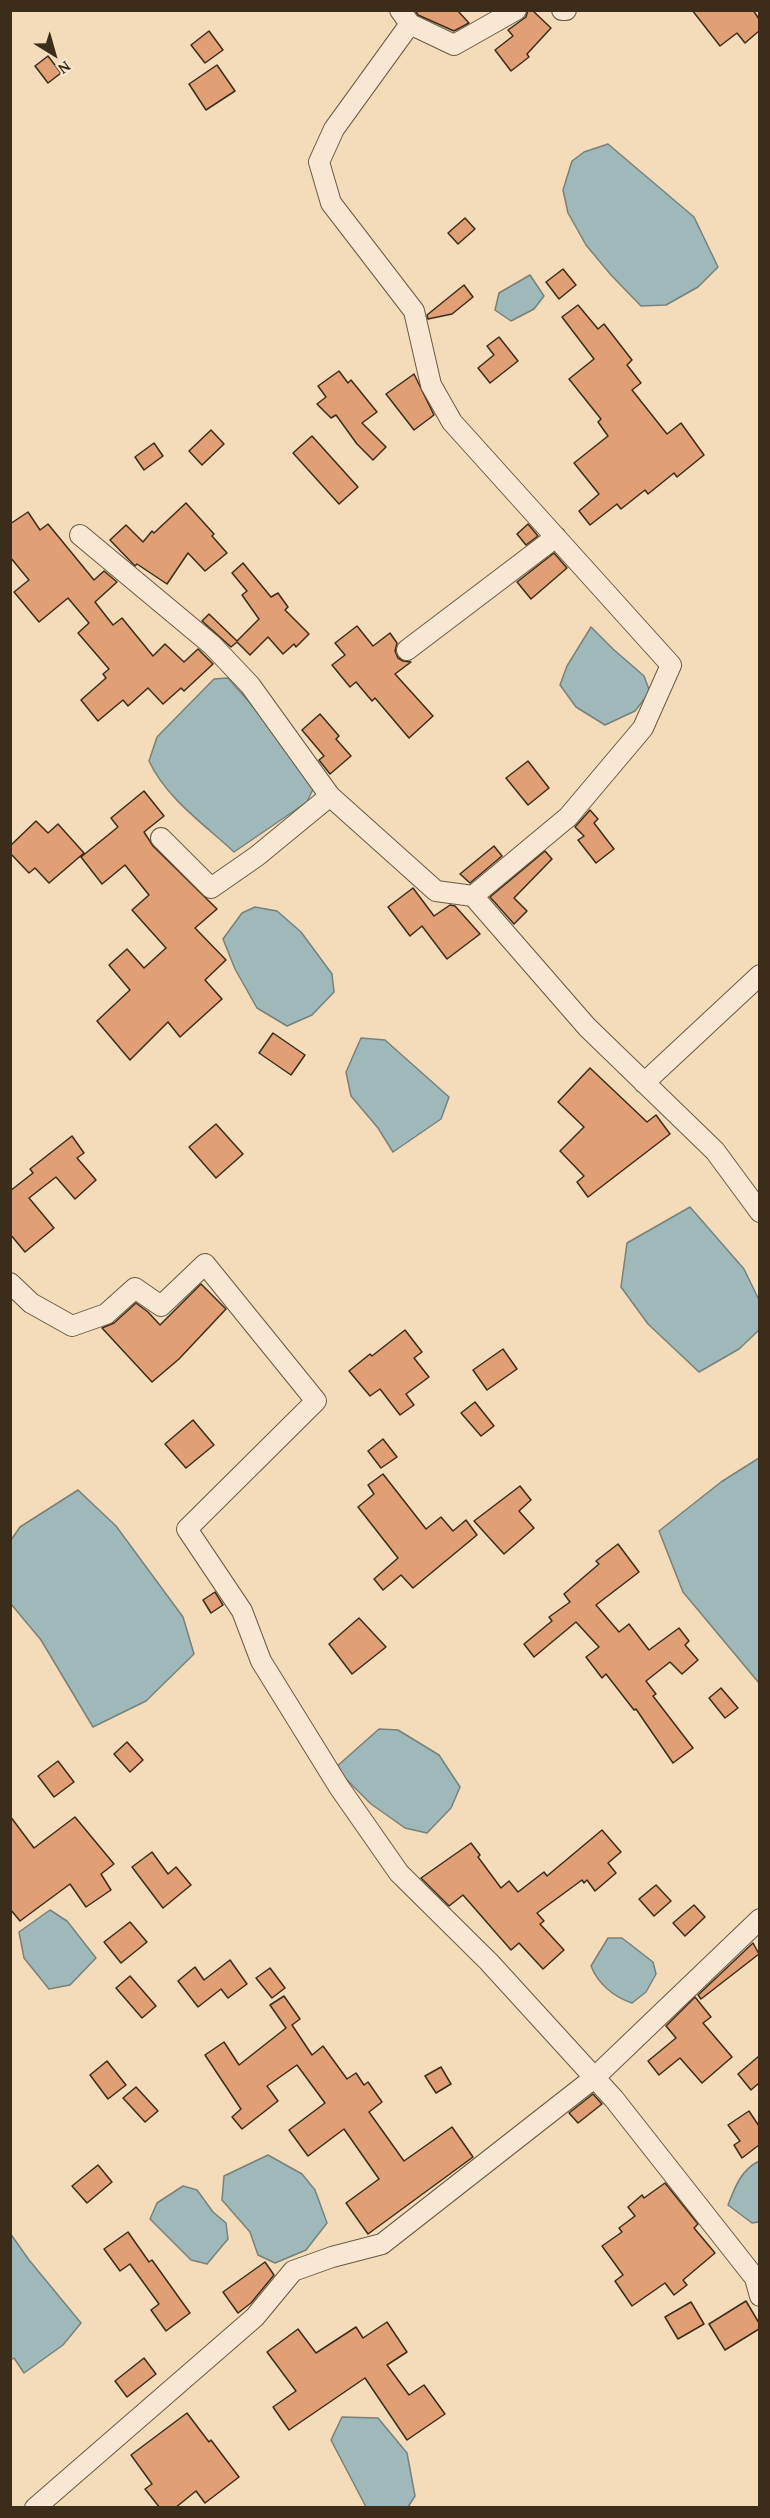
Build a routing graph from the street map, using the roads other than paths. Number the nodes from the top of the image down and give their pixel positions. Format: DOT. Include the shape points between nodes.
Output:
graph roads {
  1 [pos="516,10"];
  2 [pos="405,17"];
  3 [pos="80,535"];
  4 [pos="556,537"];
  5 [pos="407,650"];
  6 [pos="330,796"];
  7 [pos="161,838"];
  8 [pos="473,896"];
  9 [pos="759,975"];
  10 [pos="644,1083"];
  11 [pos="759,1212"];
  12 [pos="10,1283"];
  13 [pos="759,1919"];
  14 [pos="594,2078"];
  15 [pos="759,2296"];
  16 [pos="35,2508"];
  1 -- 2 [label="street" via="454,45"];
  2 -- 4 [label="street" via="334,129 319,162 331,203 414,311 431,385 452,422"];
  3 -- 6 [label="street" via="212,645 250,685"];
  4 -- 5 [label="street"];
  4 -- 8 [label="street" via="671,665 643,728 568,817"];
  6 -- 7 [label="street" via="211,888"];
  6 -- 8 [label="street" via="436,891"];
  8 -- 10 [label="street" via="587,1028"];
  9 -- 10 [label="street"];
  10 -- 11 [label="street" via="715,1151"];
  12 -- 14 [label="street" via="31,1303 72,1326 106,1314 135,1288 162,1306 205,1264 316,1401 187,1529 242,1611 261,1661 339,1787 399,1874 489,1962"];
  13 -- 14 [label="street"];
  14 -- 15 [label="street" via="755,2278"];
  14 -- 16 [label="street" via="382,2244 293,2271 255,2317"];
}
